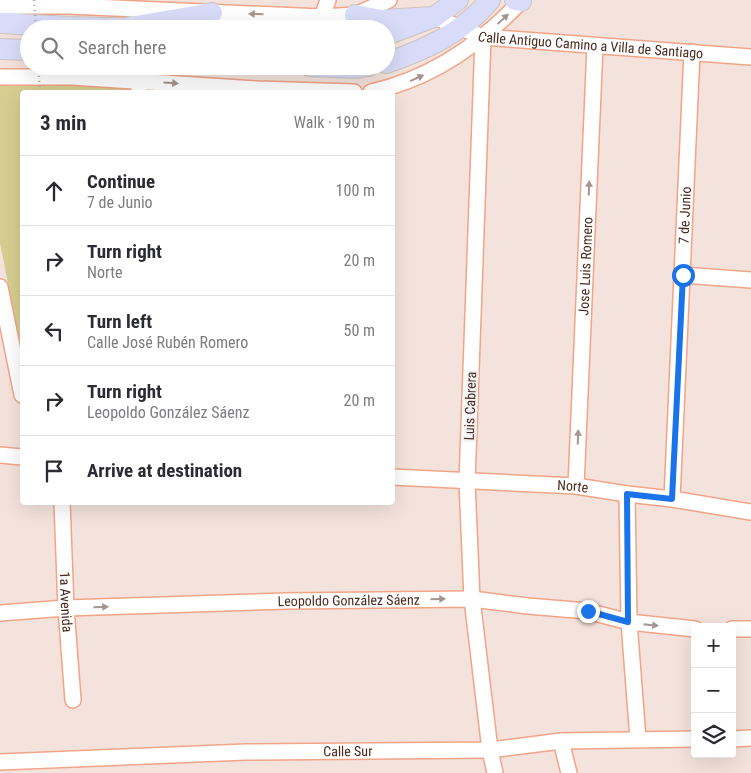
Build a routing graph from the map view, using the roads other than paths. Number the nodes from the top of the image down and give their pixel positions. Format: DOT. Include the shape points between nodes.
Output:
graph roads {
  1 [pos="328,0"];
  2 [pos="389,0"];
  3 [pos="458,0"];
  4 [pos="490,0"];
  5 [pos="519,0"];
  6 [pos="0,6"];
  7 [pos="211,6"];
  8 [pos="355,15"];
  9 [pos="434,16"];
  10 [pos="322,17"];
  11 [pos="163,20"];
  12 [pos="0,22"];
  13 [pos="20,23"];
  14 [pos="460,28"];
  15 [pos="395,31"];
  16 [pos="483,37"];
  17 [pos="595,46"];
  18 [pos="0,49"];
  19 [pos="20,50"];
  20 [pos="692,52"];
  21 [pos="751,57"];
  22 [pos="395,60"];
  23 [pos="0,77"];
  24 [pos="140,80"];
  25 [pos="246,90"];
  26 [pos="382,90"];
  27 [pos="683,275"];
  28 [pos="751,280"];
  29 [pos="0,287"];
  30 [pos="20,385"];
  31 [pos="0,455"];
  32 [pos="20,457"];
  33 [pos="395,477"];
  34 [pos="467,482"];
  35 [pos="576,486"];
  36 [pos="627,494"];
  37 [pos="672,499"];
  38 [pos="62,505"];
  39 [pos="751,512"];
  40 [pos="472,599"];
  41 [pos="66,608"];
  42 [pos="0,613"];
  43 [pos="628,622"];
  44 [pos="691,629"];
  45 [pos="736,629"];
  46 [pos="751,629"];
  47 [pos="73,700"];
  48 [pos="736,738"];
  49 [pos="751,738"];
  50 [pos="638,739"];
  51 [pos="691,739"];
  52 [pos="561,742"];
  53 [pos="490,750"];
  54 [pos="0,762"];
  55 [pos="495,773"];
  56 [pos="569,773"];
  1 -- 10 [label="street"];
  2 -- 8 [label="street"];
  3 -- 9 [label="main road"];
  4 -- 14 [label="main road" via="477,16"];
  16 -- 5 [label="street, one-way"];
  6 -- 7 [label="street"];
  10 -- 7 [label="street, one-way"];
  7 -- 11 [label="main road"];
  8 -- 9 [label="main road" via="381,20"];
  8 -- 10 [label="street"];
  9 -- 14 [label="street, Calle Antiguo Camino a Villa de Santiago"];
  9 -- 15 [label="main road"];
  12 -- 13 [label="main road"];
  14 -- 16 [label="street, Calle Antiguo Camino a Villa de Santiago"];
  14 -- 22 [label="main road" via="429,47"];
  16 -- 17 [label="street, Calle Antiguo Camino a Villa de Santiago"];
  26 -- 16 [label="street, one-way" via="426,74"];
  16 -- 34 [label="street, Luis Cabrera"];
  17 -- 20 [label="street, Calle Antiguo Camino a Villa de Santiago"];
  35 -- 17 [label="street, Jose Luis Romero, one-way"];
  18 -- 19 [label="main road"];
  20 -- 21 [label="street, Calle Antiguo Camino a Villa de Santiago"];
  20 -- 27 [label="street, 7 de Junio"];
  23 -- 24 [label="street"];
  24 -- 25 [label="street, one-way"];
  27 -- 28 [label="street"];
  27 -- 37 [label="street, 7 de Junio"];
  29 -- 30 [label="street"];
  31 -- 32 [label="street"];
  33 -- 34 [label="street, Norte"];
  34 -- 35 [label="street, Norte"];
  34 -- 40 [label="street, Luis Cabrera"];
  35 -- 36 [label="street, Norte"];
  36 -- 37 [label="street, Norte"];
  36 -- 43 [label="street"];
  37 -- 39 [label="street, Norte"];
  38 -- 41 [label="street, 1a Avenida"];
  41 -- 40 [label="street, Leopoldo González Sáenz, one-way"];
  40 -- 43 [label="street, Leopoldo González Sáenz" via="588,611"];
  40 -- 53 [label="street, Luis Cabrera"];
  41 -- 42 [label="street, Leopoldo González Sáenz"];
  41 -- 47 [label="street, 1a Avenida"];
  43 -- 44 [label="street, Leopoldo González Sáenz, one-way"];
  43 -- 50 [label="street"];
  45 -- 46 [label="street"];
  48 -- 49 [label="street"];
  50 -- 51 [label="street, Calle Sur"];
  50 -- 52 [label="street, Calle Sur"];
  52 -- 53 [label="street, Calle Sur"];
  52 -- 56 [label="street"];
  53 -- 54 [label="street, Calle Sur" via="246,752"];
  53 -- 55 [label="street, Luis Cabrera"];
}
